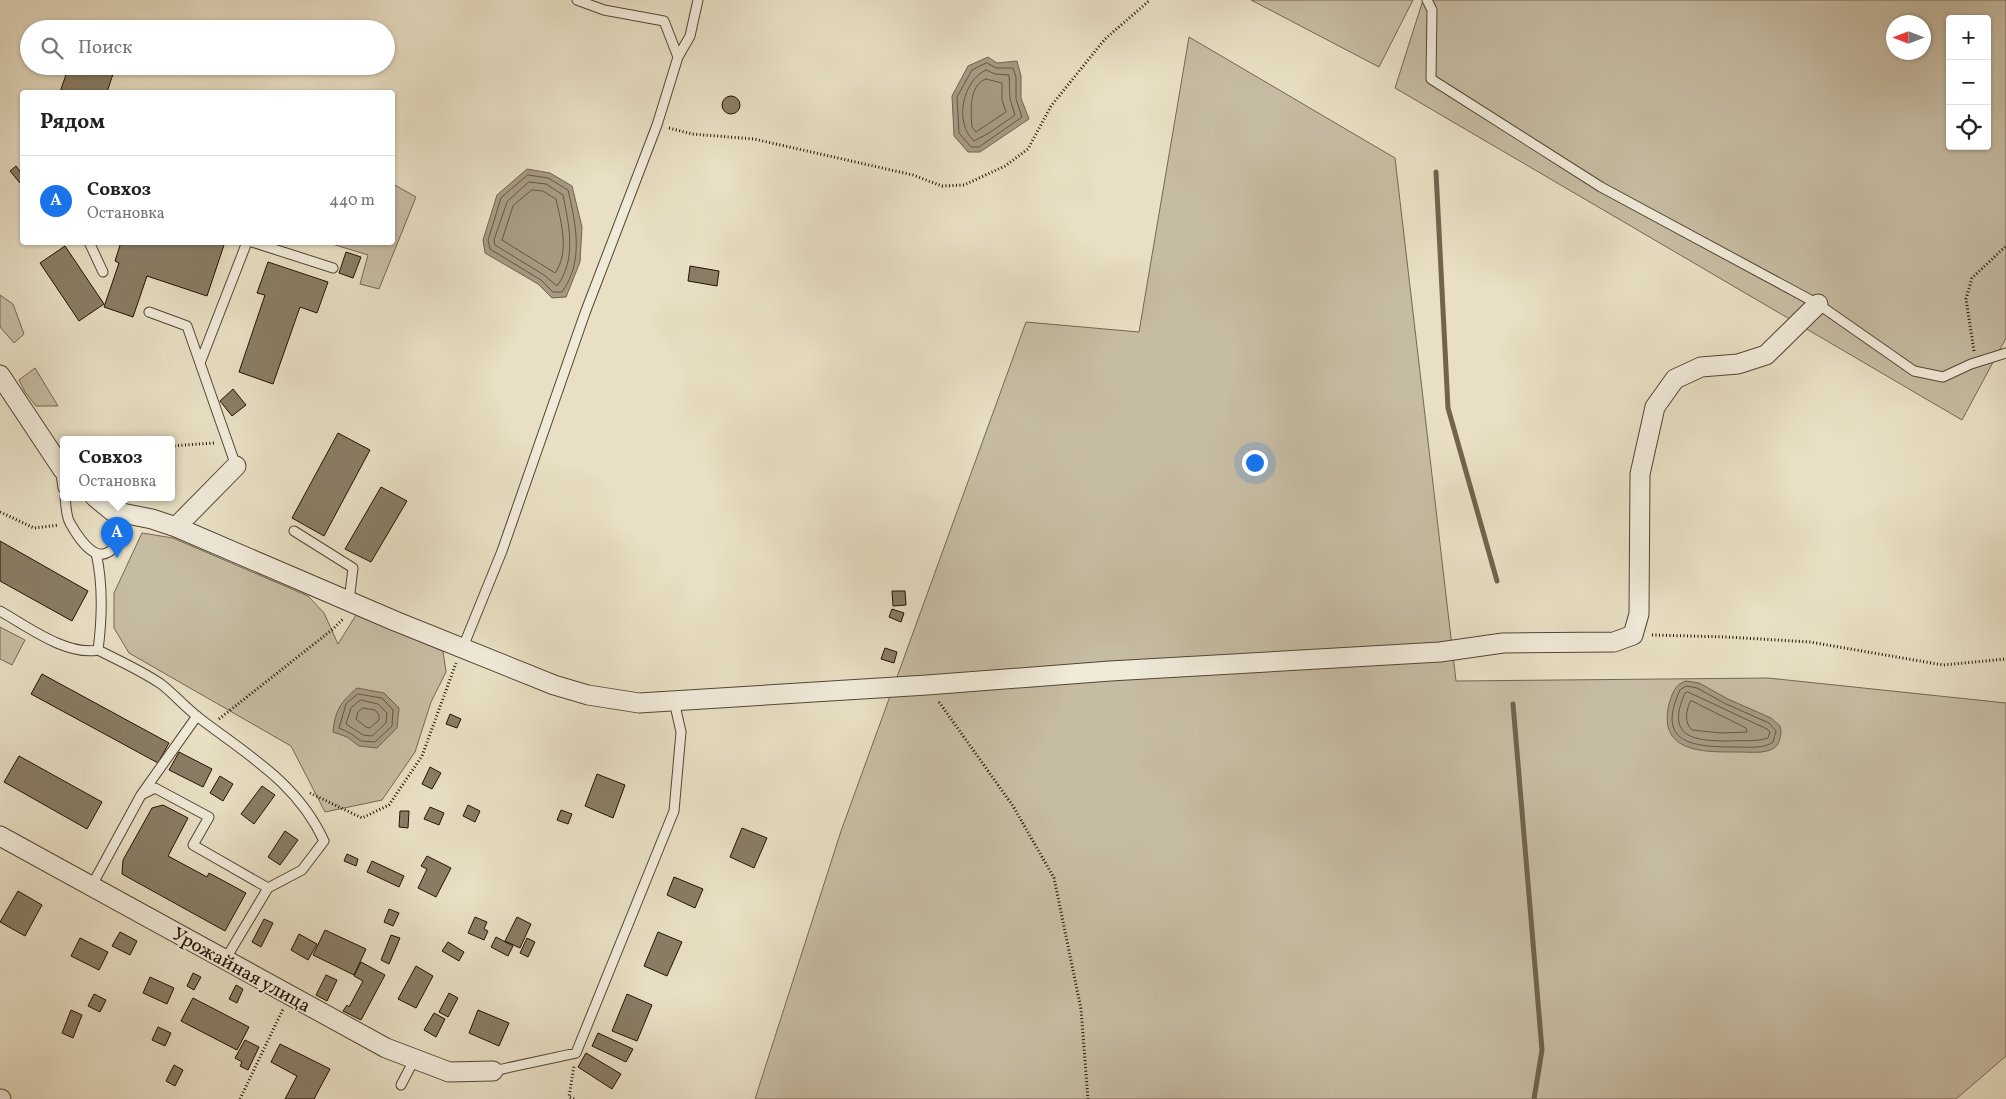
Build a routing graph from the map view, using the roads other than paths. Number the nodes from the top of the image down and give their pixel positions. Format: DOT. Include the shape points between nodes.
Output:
graph roads {
  1 [pos="577,0"];
  2 [pos="698,0"];
  3 [pos="1427,0"];
  4 [pos="678,57"];
  5 [pos="90,245"];
  6 [pos="246,245"];
  7 [pos="261,245"];
  8 [pos="333,268"];
  9 [pos="104,272"];
  10 [pos="1818,304"];
  11 [pos="149,312"];
  12 [pos="2006,352"];
  13 [pos="200,363"];
  14 [pos="0,375"];
  15 [pos="60,466"];
  16 [pos="236,466"];
  17 [pos="66,501"];
  18 [pos="100,501"];
  19 [pos="112,511"];
  20 [pos="176,528"];
  21 [pos="294,531"];
  22 [pos="96,553"];
  23 [pos="353,603"];
  24 [pos="0,611"];
  25 [pos="463,647"];
  26 [pos="98,650"];
  27 [pos="674,701"];
  28 [pos="197,716"];
  29 [pos="141,795"];
  30 [pos="0,836"];
  31 [pos="91,887"];
  32 [pos="268,888"];
  33 [pos="225,960"];
  34 [pos="414,1060"];
  35 [pos="493,1071"];
  36 [pos="401,1085"];
  1 -- 4 [label="lane" via="604,10 664,21"];
  2 -- 4 [label="lane" via="690,36"];
  3 -- 10 [label="lane" via="1432,10 1431,79 1601,187"];
  4 -- 25 [label="lane" via="657,125 585,313 502,551"];
  5 -- 9 [label="lane"];
  6 -- 13 [label="lane"];
  7 -- 8 [label="lane"];
  10 -- 12 [label="lane" via="1914,371 1943,376"];
  10 -- 27 [label="street" via="1766,355 1738,364 1701,367 1675,379 1655,407 1640,474 1639,614 1633,635 1614,642 1503,643 1440,652"];
  11 -- 13 [label="lane" via="187,326"];
  13 -- 16 [label="lane"];
  14 -- 15 [label="street"];
  16 -- 20 [label="street"];
  17 -- 22 [label="lane" via="69,522"];
  18 -- 19 [label="street"];
  19 -- 20 [label="street" via="152,519"];
  19 -- 22 [label="lane" via="125,528 122,538 111,550"];
  20 -- 23 [label="street"];
  21 -- 23 [label="lane" via="353,568"];
  22 -- 26 [label="lane" via="100,571"];
  23 -- 25 [label="street"];
  24 -- 26 [label="lane" via="61,645 86,652"];
  25 -- 27 [label="street" via="588,695 639,703"];
  26 -- 28 [label="lane" via="161,684"];
  27 -- 35 [label="lane" via="681,732 674,811 576,1053"];
  28 -- 29 [label="lane"];
  28 -- 32 [label="lane" via="272,771 315,823 324,841 302,870"];
  29 -- 31 [label="lane"];
  29 -- 32 [label="lane" via="155,788 209,817 193,845"];
  30 -- 31 [label="street, Урожайная улица"];
  31 -- 33 [label="street, Урожайная улица"];
  32 -- 33 [label="lane"];
  33 -- 34 [label="street, Урожайная улица"];
  34 -- 35 [label="street, Урожайная улица" via="449,1072"];
  34 -- 36 [label="lane"];
}
